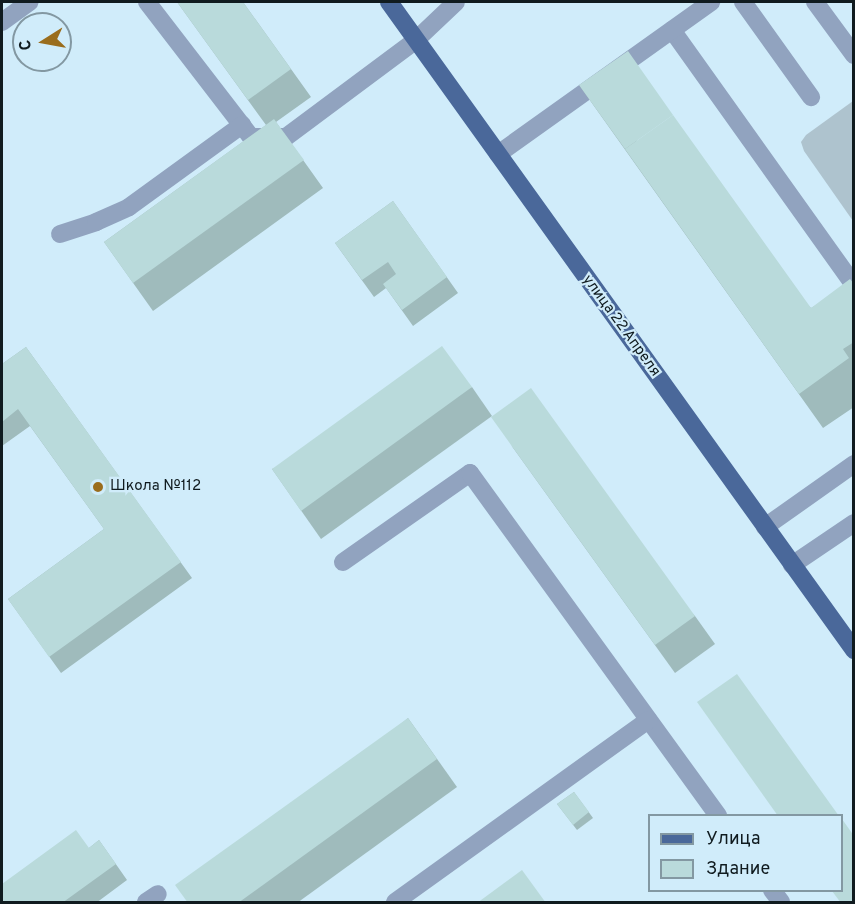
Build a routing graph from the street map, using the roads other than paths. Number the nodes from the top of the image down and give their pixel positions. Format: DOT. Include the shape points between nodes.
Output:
graph roads {
  1 [pos="30,2"];
  2 [pos="147,2"];
  3 [pos="389,2"];
  4 [pos="456,2"];
  5 [pos="711,2"];
  6 [pos="743,2"];
  7 [pos="815,2"];
  8 [pos="2,22"];
  9 [pos="672,30"];
  10 [pos="416,40"];
  11 [pos="854,55"];
  12 [pos="811,97"];
  13 [pos="242,125"];
  14 [pos="498,154"];
  15 [pos="60,234"];
  16 [pos="854,285"];
  17 [pos="854,464"];
  18 [pos="854,523"];
  19 [pos="765,527"];
  20 [pos="343,562"];
  21 [pos="792,565"];
  22 [pos="854,650"];
  23 [pos="648,720"];
  24 [pos="717,814"];
  25 [pos="395,903"];
  1 -- 8 [label="lane"];
  2 -- 13 [label="lane"];
  3 -- 10 [label="main road, улица 22 Апреля"];
  4 -- 10 [label="lane"];
  5 -- 9 [label="lane"];
  6 -- 12 [label="lane"];
  7 -- 11 [label="lane"];
  9 -- 14 [label="lane"];
  9 -- 16 [label="lane"];
  10 -- 13 [label="lane" via="286,137 251,137"];
  10 -- 14 [label="main road, улица 22 Апреля"];
  13 -- 15 [label="lane" via="129,207"];
  14 -- 19 [label="main road, улица 22 Апреля"];
  17 -- 19 [label="lane"];
  18 -- 21 [label="lane"];
  19 -- 21 [label="main road, улица 22 Апреля"];
  20 -- 23 [label="lane" via="470,473"];
  21 -- 22 [label="main road, улица 22 Апреля"];
  23 -- 24 [label="lane"];
  23 -- 25 [label="lane"];
}
